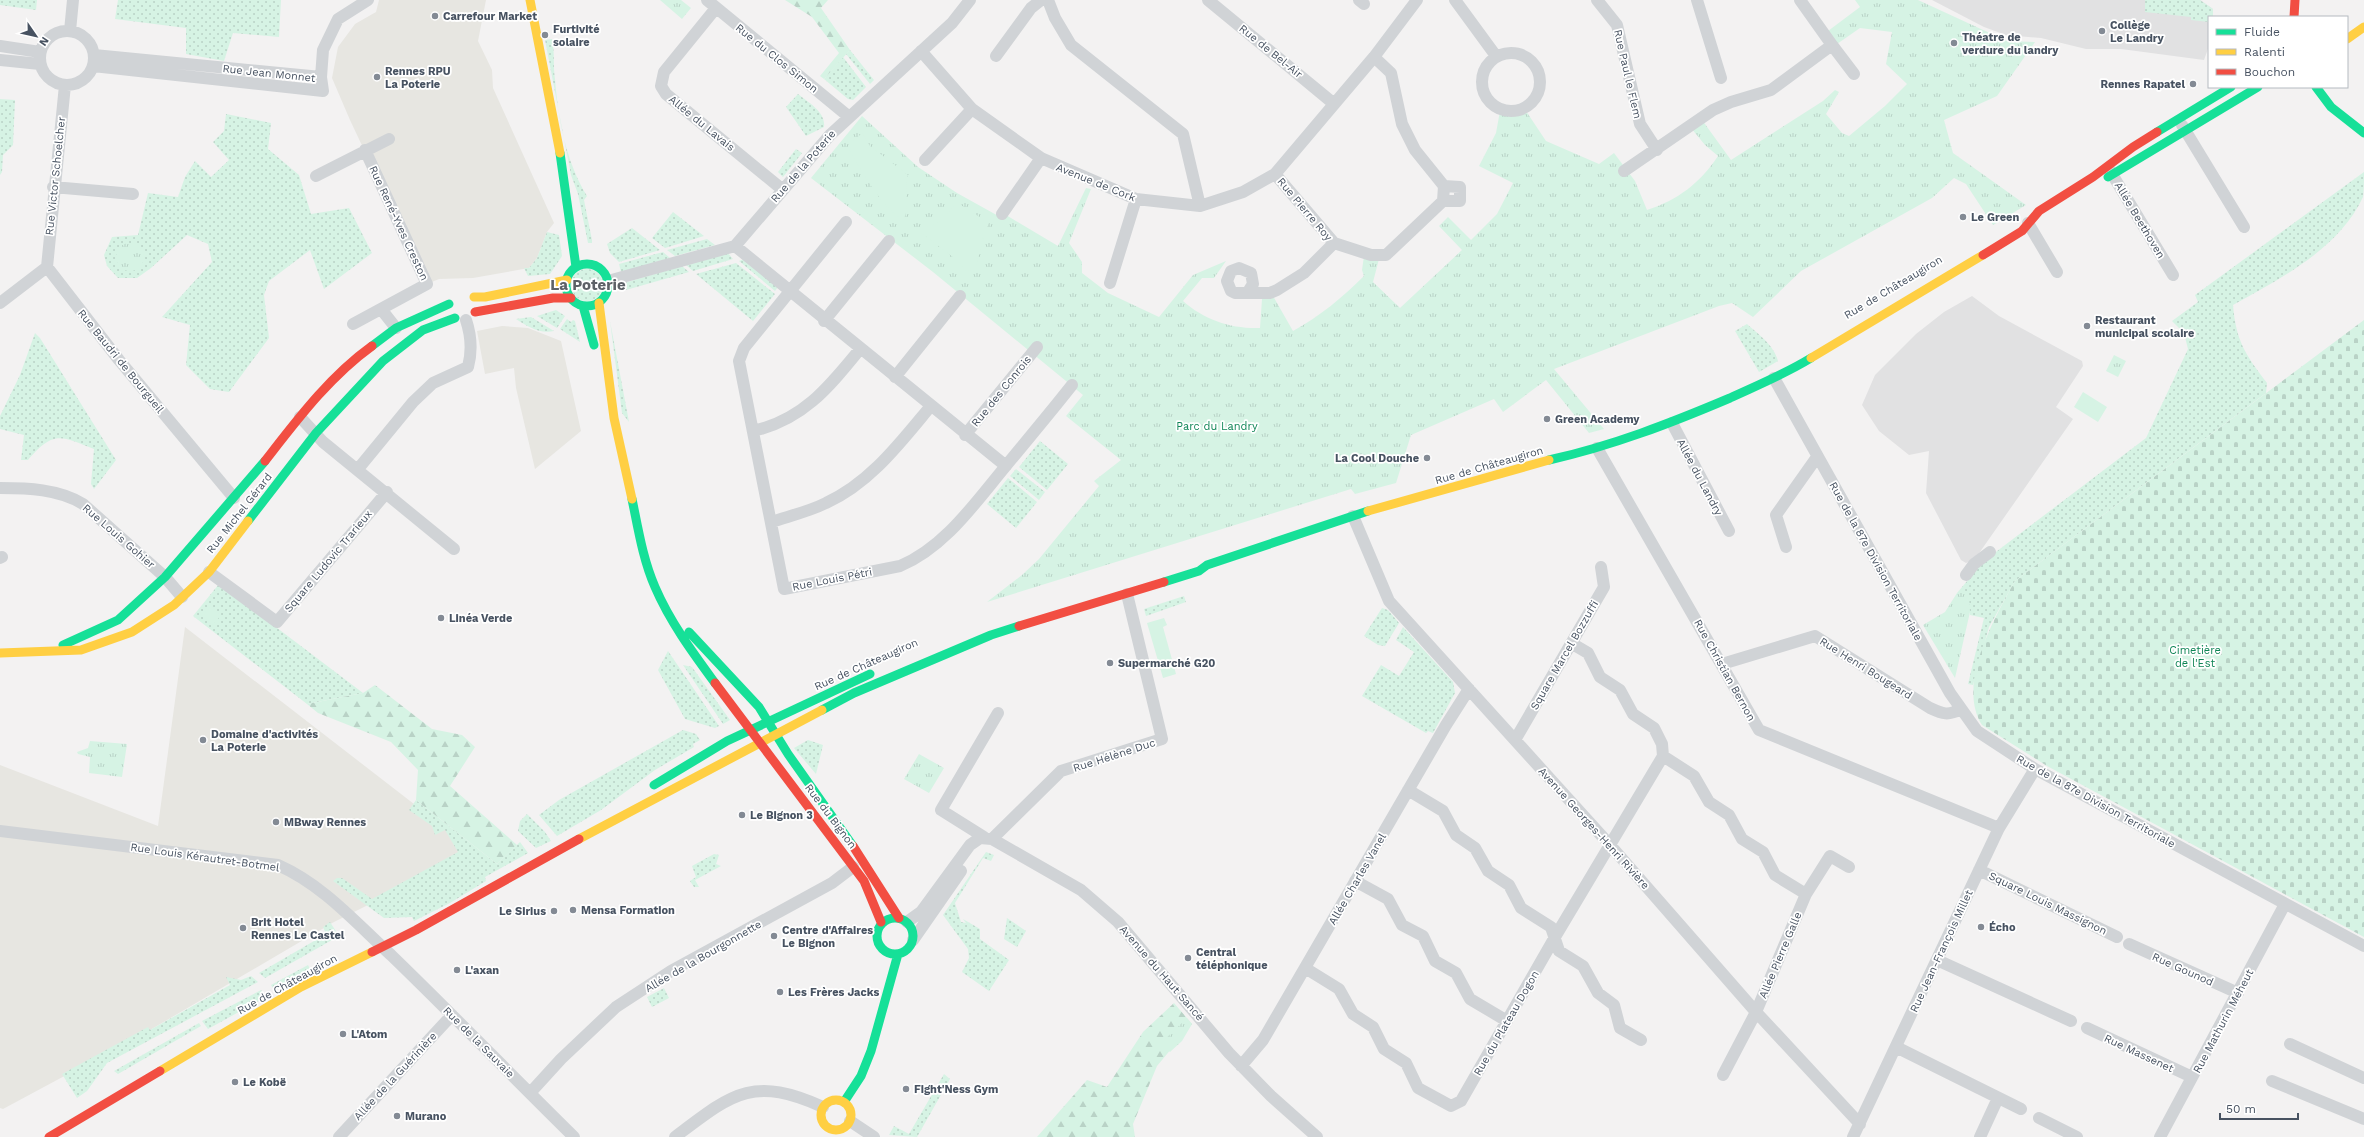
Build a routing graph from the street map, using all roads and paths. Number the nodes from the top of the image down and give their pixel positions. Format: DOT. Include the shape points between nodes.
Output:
graph roads {
  1 [pos="73,0"];
  2 [pos="368,0"];
  3 [pos="530,0"];
  4 [pos="970,0"];
  5 [pos="1041,0"];
  6 [pos="1048,0"];
  7 [pos="1208,0"];
  8 [pos="1417,0"];
  9 [pos="1455,0"];
  10 [pos="1597,0"];
  11 [pos="1697,0"];
  12 [pos="1800,0"];
  13 [pos="2295,0"];
  14 [pos="711,4"];
  15 [pos="2294,16"];
  16 [pos="2364,23"];
  17 [pos="2364,27"];
  18 [pos="2348,30"];
  19 [pos="70,31"];
  20 [pos="2348,38"];
  21 [pos="1832,45"];
  22 [pos="0,46"];
  23 [pos="921,51"];
  24 [pos="996,56"];
  25 [pos="1496,56"];
  26 [pos="40,58"];
  27 [pos="1374,58"];
  28 [pos="0,60"];
  29 [pos="93,61"];
  30 [pos="1854,74"];
  31 [pos="1721,78"];
  32 [pos="65,85"];
  33 [pos="2229,88"];
  34 [pos="2256,88"];
  35 [pos="2317,88"];
  36 [pos="1333,103"];
  37 [pos="972,109"];
  38 [pos="848,116"];
  39 [pos="2178,119"];
  40 [pos="2186,131"];
  41 [pos="2364,133"];
  42 [pos="389,139"];
  43 [pos="365,150"];
  44 [pos="1657,150"];
  45 [pos="1041,158"];
  46 [pos="925,160"];
  47 [pos="562,165"];
  48 [pos="2110,170"];
  49 [pos="1624,171"];
  50 [pos="1275,174"];
  51 [pos="316,176"];
  52 [pos="1444,186"];
  53 [pos="53,187"];
  54 [pos="783,190"];
  55 [pos="133,194"];
  56 [pos="1136,199"];
  57 [pos="1443,201"];
  58 [pos="1200,206"];
  59 [pos="1002,214"];
  60 [pos="579,219"];
  61 [pos="846,222"];
  62 [pos="2028,223"];
  63 [pos="2244,227"];
  64 [pos="889,241"];
  65 [pos="1334,244"];
  66 [pos="735,246"];
  67 [pos="576,267"];
  68 [pos="47,268"];
  69 [pos="2057,272"];
  70 [pos="2173,275"];
  71 [pos="567,280"];
  72 [pos="608,281"];
  73 [pos="1110,283"];
  74 [pos="790,291"];
  75 [pos="1248,292"];
  76 [pos="454,296"];
  77 [pos="960,296"];
  78 [pos="571,298"];
  79 [pos="0,303"];
  80 [pos="599,303"];
  81 [pos="449,304"];
  82 [pos="583,306"];
  83 [pos="381,309"];
  84 [pos="476,312"];
  85 [pos="460,319"];
  86 [pos="824,320"];
  87 [pos="353,324"];
  88 [pos="396,328"];
  89 [pos="1037,347"];
  90 [pos="860,349"];
  91 [pos="895,377"];
  92 [pos="1774,378"];
  93 [pos="1072,385"];
  94 [pos="930,406"];
  95 [pos="300,417"];
  96 [pos="614,418"];
  97 [pos="1672,423"];
  98 [pos="753,432"];
  99 [pos="316,433"];
  100 [pos="965,435"];
  101 [pos="1597,448"];
  102 [pos="1817,457"];
  103 [pos="1006,466"];
  104 [pos="358,469"];
  105 [pos="0,488"];
  106 [pos="387,492"];
  107 [pos="234,498"];
  108 [pos="1353,516"];
  109 [pos="771,522"];
  110 [pos="1729,531"];
  111 [pos="1786,547"];
  112 [pos="454,549"];
  113 [pos="1990,552"];
  114 [pos="1207,565"];
  115 [pos="1601,567"];
  116 [pos="209,572"];
  117 [pos="1966,575"];
  118 [pos="165,577"];
  119 [pos="1127,594"];
  120 [pos="182,597"];
  121 [pos="665,607"];
  122 [pos="981,628"];
  123 [pos="1571,643"];
  124 [pos="2,653"];
  125 [pos="1722,664"];
  126 [pos="877,671"];
  127 [pos="1469,689"];
  128 [pos="1961,709"];
  129 [pos="998,713"];
  130 [pos="768,722"];
  131 [pos="751,730"];
  132 [pos="775,735"];
  133 [pos="1515,740"];
  134 [pos="760,743"];
  135 [pos="1663,756"];
  136 [pos="2035,769"];
  137 [pos="1408,790"];
  138 [pos="644,791"];
  139 [pos="631,800"];
  140 [pos="1999,828"];
  141 [pos="0,831"];
  142 [pos="988,838"];
  143 [pos="1610,845"];
  144 [pos="563,847"];
  145 [pos="853,867"];
  146 [pos="1849,867"];
  147 [pos="1979,870"];
  148 [pos="1355,881"];
  149 [pos="1806,894"];
  150 [pos="2285,904"];
  151 [pos="903,920"];
  152 [pos="881,922"];
  153 [pos="1555,937"];
  154 [pos="2117,937"];
  155 [pos="913,940"];
  156 [pos="2129,944"];
  157 [pos="2364,946"];
  158 [pos="382,947"];
  159 [pos="881,948"];
  160 [pos="898,954"];
  161 [pos="1937,960"];
  162 [pos="882,964"];
  163 [pos="1305,968"];
  164 [pos="882,977"];
  165 [pos="2238,993"];
  166 [pos="1756,1012"];
  167 [pos="452,1015"];
  168 [pos="880,1019"];
  169 [pos="1506,1021"];
  170 [pos="2071,1021"];
  171 [pos="2087,1028"];
  172 [pos="1641,1040"];
  173 [pos="2290,1044"];
  174 [pos="1896,1047"];
  175 [pos="1241,1066"];
  176 [pos="1723,1075"];
  177 [pos="2192,1077"];
  178 [pos="2364,1078"];
  179 [pos="2272,1081"];
  180 [pos="530,1093"];
  181 [pos="1998,1098"];
  182 [pos="844,1102"];
  183 [pos="823,1107"];
  184 [pos="2021,1109"];
  185 [pos="2039,1118"];
  186 [pos="2364,1119"];
  187 [pos="850,1121"];
  188 [pos="1860,1124"];
  189 [pos="830,1134"];
  190 [pos="49,1137"];
  191 [pos="339,1137"];
  192 [pos="574,1137"];
  193 [pos="674,1137"];
  194 [pos="874,1137"];
  195 [pos="1317,1137"];
  196 [pos="1853,1137"];
  197 [pos="1980,1137"];
  198 [pos="2077,1137"];
  199 [pos="2160,1137"];
  1 -- 19 [label="street"];
  2 -- 29 [label="street, Rue Jean Monnet" via="338,19 322,50 321,77"];
  3 -- 47 [label="main road"];
  4 -- 23 [label="street, Rue de la Poterie" via="952,23"];
  5 -- 24 [label="street" via="1032,8"];
  6 -- 58 [label="street" via="1071,45 1183,134"];
  7 -- 36 [label="street, Rue de Bel-Air"];
  8 -- 27 [label="street, Avenue de Cork"];
  9 -- 25 [label="street"];
  10 -- 44 [label="street, Rue Paul le Flem" via="1617,25 1640,124"];
  11 -- 31 [label="street"];
  12 -- 21 [label="street"];
  13 -- 15 [label="main road"];
  14 -- 38 [label="street, Rue du Clos Simon"];
  14 -- 54 [label="street, Allée du Lavais" via="664,72 661,86 666,94"];
  16 -- 18 [label="main road"];
  17 -- 20 [label="main road"];
  19 -- 26 [label="street" via="52,35 45,41"];
  19 -- 29 [label="street" via="89,42"];
  21 -- 30 [label="street"];
  21 -- 44 [label="street" via="1771,90 1713,110"];
  22 -- 26 [label="street"];
  23 -- 37 [label="street, Avenue de Cork"];
  23 -- 38 [label="street, Rue de la Poterie"];
  25 -- 25 [label="street" via="1482,75 1485,95 1499,108 1513,111 1525,107 1536,95 1539,86 1539,75 1535,66 1528,58 1517,53"];
  26 -- 28 [label="street"];
  26 -- 32 [label="street" via="45,75 55,83"];
  27 -- 36 [label="street, Avenue de Cork"];
  27 -- 52 [label="street" via="1391,73 1402,124 1415,150"];
  29 -- 32 [label="street" via="86,77 76,84"];
  32 -- 53 [label="street, Rue Victor Schoelcher"];
  33 -- 39 [label="main road, Rue de Châteaugiron"];
  34 -- 40 [label="main road, Rue de Châteaugiron"];
  35 -- 41 [label="main road" via="2325,100"];
  36 -- 50 [label="street, Avenue de Cork"];
  37 -- 45 [label="street, Avenue de Cork"];
  37 -- 46 [label="street"];
  38 -- 54 [label="street, Rue de la Poterie"];
  39 -- 40 [label="street"];
  39 -- 48 [label="main road, Rue de Châteaugiron" via="2133,147"];
  40 -- 48 [label="main road, Rue de Châteaugiron"];
  40 -- 63 [label="street"];
  42 -- 43 [label="street"];
  43 -- 51 [label="street"];
  43 -- 83 [label="street, Rue René-Yves Creston" via="427,284"];
  44 -- 49 [label="street"];
  45 -- 56 [label="street, Avenue de Cork"];
  45 -- 59 [label="street"];
  47 -- 60 [label="main road" via="571,184"];
  47 -- 67 [label="main road" via="564,198"];
  48 -- 62 [label="main road, Rue de Châteaugiron" via="2041,220"];
  48 -- 70 [label="street, Allée Beethoven"];
  50 -- 58 [label="street, Avenue de Cork" via="1243,192"];
  50 -- 65 [label="street, Rue Pierre Roy"];
  52 -- 57 [label="street"];
  52 -- 57 [label="street" via="1460,187 1460,201"];
  53 -- 55 [label="street"];
  53 -- 68 [label="street, Rue Victor Schoelcher"];
  54 -- 66 [label="street, Rue de la Poterie"];
  56 -- 58 [label="street, Avenue de Cork"];
  56 -- 73 [label="street"];
  57 -- 65 [label="street, Rue Pierre Roy" via="1386,255 1371,255"];
  61 -- 74 [label="street"];
  62 -- 69 [label="street"];
  62 -- 92 [label="main road, Rue de Châteaugiron" via="2022,231 1818,355"];
  64 -- 86 [label="street"];
  65 -- 75 [label="street, Rue Pierre Roy" via="1304,273 1277,290 1270,293"];
  66 -- 72 [label="street"];
  66 -- 74 [label="street, Rue des Conrois"];
  67 -- 71 [label="main road"];
  67 -- 72 [label="main road" via="589,260 603,271"];
  68 -- 79 [label="street"];
  68 -- 107 [label="street, Rue Baudri de Bourgueil" via="119,360"];
  71 -- 78 [label="main road" via="567,290"];
  71 -- 84 [label="main road" via="485,297 470,295 477,304"];
  72 -- 80 [label="main road" via="606,296"];
  74 -- 86 [label="street, Rue des Conrois"];
  74 -- 98 [label="street, Rue Louis Pétri" via="744,348 739,361"];
  76 -- 81 [label="main road"];
  77 -- 91 [label="street"];
  78 -- 82 [label="main road"];
  78 -- 84 [label="main road, Rue Michel Gérard" via="553,298"];
  80 -- 82 [label="main road"];
  80 -- 96 [label="main road"];
  81 -- 85 [label="main road" via="450,312"];
  81 -- 88 [label="main road, Rue Michel Gérard"];
  82 -- 96 [label="main road"];
  83 -- 87 [label="street, Rue René-Yves Creston"];
  83 -- 88 [label="street"];
  84 -- 85 [label="main road, Rue Michel Gérard"];
  85 -- 99 [label="main road, Rue Michel Gérard" via="423,330 383,361"];
  85 -- 104 [label="street" via="469,329 471,357 468,367 433,383 413,402"];
  86 -- 90 [label="street, Rue des Conrois"];
  88 -- 95 [label="main road, Rue Michel Gérard" via="355,358"];
  89 -- 100 [label="street, Rue des Conrois"];
  90 -- 91 [label="street, Rue des Conrois"];
  90 -- 98 [label="street" via="828,389 807,408 780,424"];
  91 -- 94 [label="street, Rue des Conrois"];
  92 -- 97 [label="main road, Rue de Châteaugiron"];
  92 -- 102 [label="street, Rue de la 87e Division Territoriale"];
  93 -- 103 [label="street, Rue Louis Pétri"];
  94 -- 100 [label="street, Rue des Conrois"];
  94 -- 109 [label="street" via="886,458 856,484 826,503"];
  95 -- 99 [label="street"];
  95 -- 107 [label="main road, Rue Michel Gérard"];
  96 -- 121 [label="main road" via="641,544 651,577"];
  97 -- 101 [label="main road, Rue de Châteaugiron"];
  97 -- 110 [label="street, Allée du Landry"];
  98 -- 109 [label="street, Rue Louis Pétri"];
  99 -- 104 [label="street"];
  99 -- 116 [label="main road, Rue Michel Gérard"];
  100 -- 103 [label="street, Rue des Conrois"];
  101 -- 108 [label="main road, Rue de Châteaugiron" via="1525,465"];
  101 -- 125 [label="street, Rue Christian Bernon"];
  102 -- 111 [label="street" via="1776,515"];
  102 -- 128 [label="street, Rue de la 87e Division Territoriale"];
  103 -- 109 [label="street, Rue Louis Pétri" via="945,536 914,560 900,566 784,589"];
  104 -- 106 [label="street"];
  105 -- 118 [label="street, Rue Louis Gohier" via="21,488 71,497"];
  106 -- 112 [label="street"];
  106 -- 116 [label="street, Square Ludovic Trarieux" via="277,622"];
  107 -- 118 [label="main road, Rue Michel Gérard"];
  108 -- 114 [label="main road, Rue de Châteaugiron"];
  108 -- 127 [label="street, Avenue Georges-Henri Rivière" via="1389,601"];
  113 -- 117 [label="street" via="1974,564"];
  114 -- 119 [label="main road, Rue de Châteaugiron" via="1200,571"];
  114 -- 122 [label="main road, Rue de Châteaugiron" via="1197,564"];
  115 -- 123 [label="street, Square Marcel Bozzuffi" via="1604,587"];
  116 -- 120 [label="main road, Rue Michel Gérard"];
  118 -- 120 [label="street, Rue Louis Gohier"];
  118 -- 124 [label="main road, Rue Michel Gérard" via="118,620 66,644"];
  119 -- 132 [label="main road, Rue de Châteaugiron" via="972,642 854,693"];
  119 -- 142 [label="street, Rue Hélène Duc" via="1162,740 1061,771"];
  120 -- 124 [label="main road, Rue Michel Gérard" via="132,632 81,650"];
  121 -- 130 [label="main road, Rue du Bignon" via="759,707"];
  121 -- 131 [label="main road, Rue du Bignon" via="684,641"];
  123 -- 133 [label="street, Square Marcel Bozzuffi"];
  123 -- 135 [label="street" via="1588,653 1600,678 1620,690 1633,714 1654,728 1662,744"];
  125 -- 128 [label="street, Rue Henri Bougeard" via="1815,636 1930,708 1943,714 1951,714"];
  125 -- 140 [label="street, Rue Christian Bernon" via="1759,730"];
  126 -- 130 [label="main road, Rue de Châteaugiron"];
  127 -- 133 [label="street, Avenue Georges-Henri Rivière"];
  127 -- 137 [label="street, Allée Charles Vanel"];
  128 -- 136 [label="street, Rue de la 87e Division Territoriale" via="1977,731"];
  129 -- 142 [label="street, Avenue du Haut Sancé" via="941,810"];
  130 -- 131 [label="main road, Rue de Châteaugiron"];
  130 -- 132 [label="main road, Rue du Bignon"];
  131 -- 134 [label="main road, Rue du Bignon"];
  131 -- 138 [label="main road, Rue de Châteaugiron" via="727,741"];
  132 -- 134 [label="main road, Rue de Châteaugiron"];
  132 -- 151 [label="main road, Rue du Bignon"];
  133 -- 143 [label="street, Avenue Georges-Henri Rivière"];
  134 -- 144 [label="main road, Rue de Châteaugiron"];
  134 -- 145 [label="main road, Rue du Bignon"];
  135 -- 143 [label="street, Rue du Plateau Dogon"];
  135 -- 149 [label="street" via="1694,776 1709,802 1729,815 1742,839 1763,852 1775,875"];
  136 -- 140 [label="street, Rue Jean-François Millet"];
  136 -- 150 [label="street, Rue de la 87e Division Territoriale"];
  137 -- 148 [label="street, Allée Charles Vanel"];
  137 -- 153 [label="street" via="1443,811 1456,835 1475,848 1488,871 1509,885 1521,908 1551,926"];
  139 -- 144 [label="main road, Rue de Châteaugiron"];
  140 -- 147 [label="street, Rue Jean-François Millet"];
  141 -- 158 [label="street, Rue Louis Kérautret-Botmel" via="278,865 300,875 319,888"];
  142 -- 151 [label="street" via="970,845 921,912"];
  142 -- 155 [label="street"];
  142 -- 175 [label="street, Avenue du Haut Sancé" via="1081,890 1118,922"];
  143 -- 153 [label="street, Rue du Plateau Dogon"];
  143 -- 166 [label="street, Avenue Georges-Henri Rivière"];
  144 -- 158 [label="main road, Rue de Châteaugiron"];
  145 -- 152 [label="main road, Rue du Bignon" via="870,892"];
  145 -- 180 [label="street, Allée de la Bourgonnette" via="832,882 671,971 616,1007 561,1059"];
  146 -- 149 [label="street, Allée Pierre Galle" via="1830,856"];
  147 -- 154 [label="street, Square Louis Massignon"];
  147 -- 161 [label="street, Rue Jean-François Millet"];
  148 -- 163 [label="street, Allée Charles Vanel"];
  148 -- 169 [label="street" via="1388,899 1402,925 1423,936 1435,961 1456,973 1470,999"];
  149 -- 166 [label="street, Allée Pierre Galle"];
  150 -- 157 [label="street, Rue de la 87e Division Territoriale"];
  150 -- 165 [label="street, Rue Mathurin Méheut"];
  151 -- 152 [label="main road" via="892,918"];
  151 -- 155 [label="main road" via="912,930"];
  152 -- 159 [label="main road" via="877,935"];
  153 -- 169 [label="street, Rue du Plateau Dogon"];
  153 -- 172 [label="street" via="1559,951 1583,966 1598,993 1614,1005 1620,1028"];
  155 -- 160 [label="main road" via="908,949"];
  156 -- 165 [label="street, Rue Gounod"];
  158 -- 167 [label="street, Rue de la Sauvaie"];
  158 -- 190 [label="main road, Rue de Châteaugiron" via="301,987"];
  159 -- 160 [label="main road"];
  159 -- 162 [label="main road"];
  160 -- 168 [label="main road"];
  161 -- 170 [label="street"];
  161 -- 174 [label="street, Rue Jean-François Millet"];
  163 -- 169 [label="street, Rue du Plateau Dogon" via="1339,989 1353,1014 1373,1027 1384,1049 1406,1063 1418,1088 1451,1106 1461,1101"];
  163 -- 175 [label="street, Allée Charles Vanel" via="1263,1040"];
  164 -- 168 [label="main road"];
  165 -- 177 [label="street, Rue Mathurin Méheut"];
  166 -- 176 [label="street, Allée Pierre Galle"];
  166 -- 188 [label="street, Avenue Georges-Henri Rivière"];
  167 -- 180 [label="street, Rue de la Sauvaie"];
  167 -- 191 [label="street, Allée de la Guérinière"];
  168 -- 182 [label="main road" via="861,1076"];
  171 -- 177 [label="street, Rue Massenet"];
  173 -- 178 [label="street"];
  174 -- 181 [label="street"];
  174 -- 188 [label="street, Rue Jean-François Millet"];
  175 -- 195 [label="street, Avenue du Haut Sancé" via="1290,1115"];
  177 -- 199 [label="street, Rue Mathurin Méheut"];
  179 -- 186 [label="street"];
  180 -- 192 [label="street, Rue de la Sauvaie"];
  181 -- 184 [label="street"];
  181 -- 197 [label="street"];
  182 -- 183 [label="main road" via="832,1101"];
  182 -- 187 [label="main road" via="850,1111"];
  183 -- 189 [label="main road" via="823,1123"];
  183 -- 193 [label="street" via="796,1096 767,1090 740,1095 711,1110"];
  185 -- 198 [label="street"];
  187 -- 189 [label="main road" via="844,1128"];
  187 -- 194 [label="street"];
  188 -- 196 [label="street, Rue Jean-François Millet"];
}
